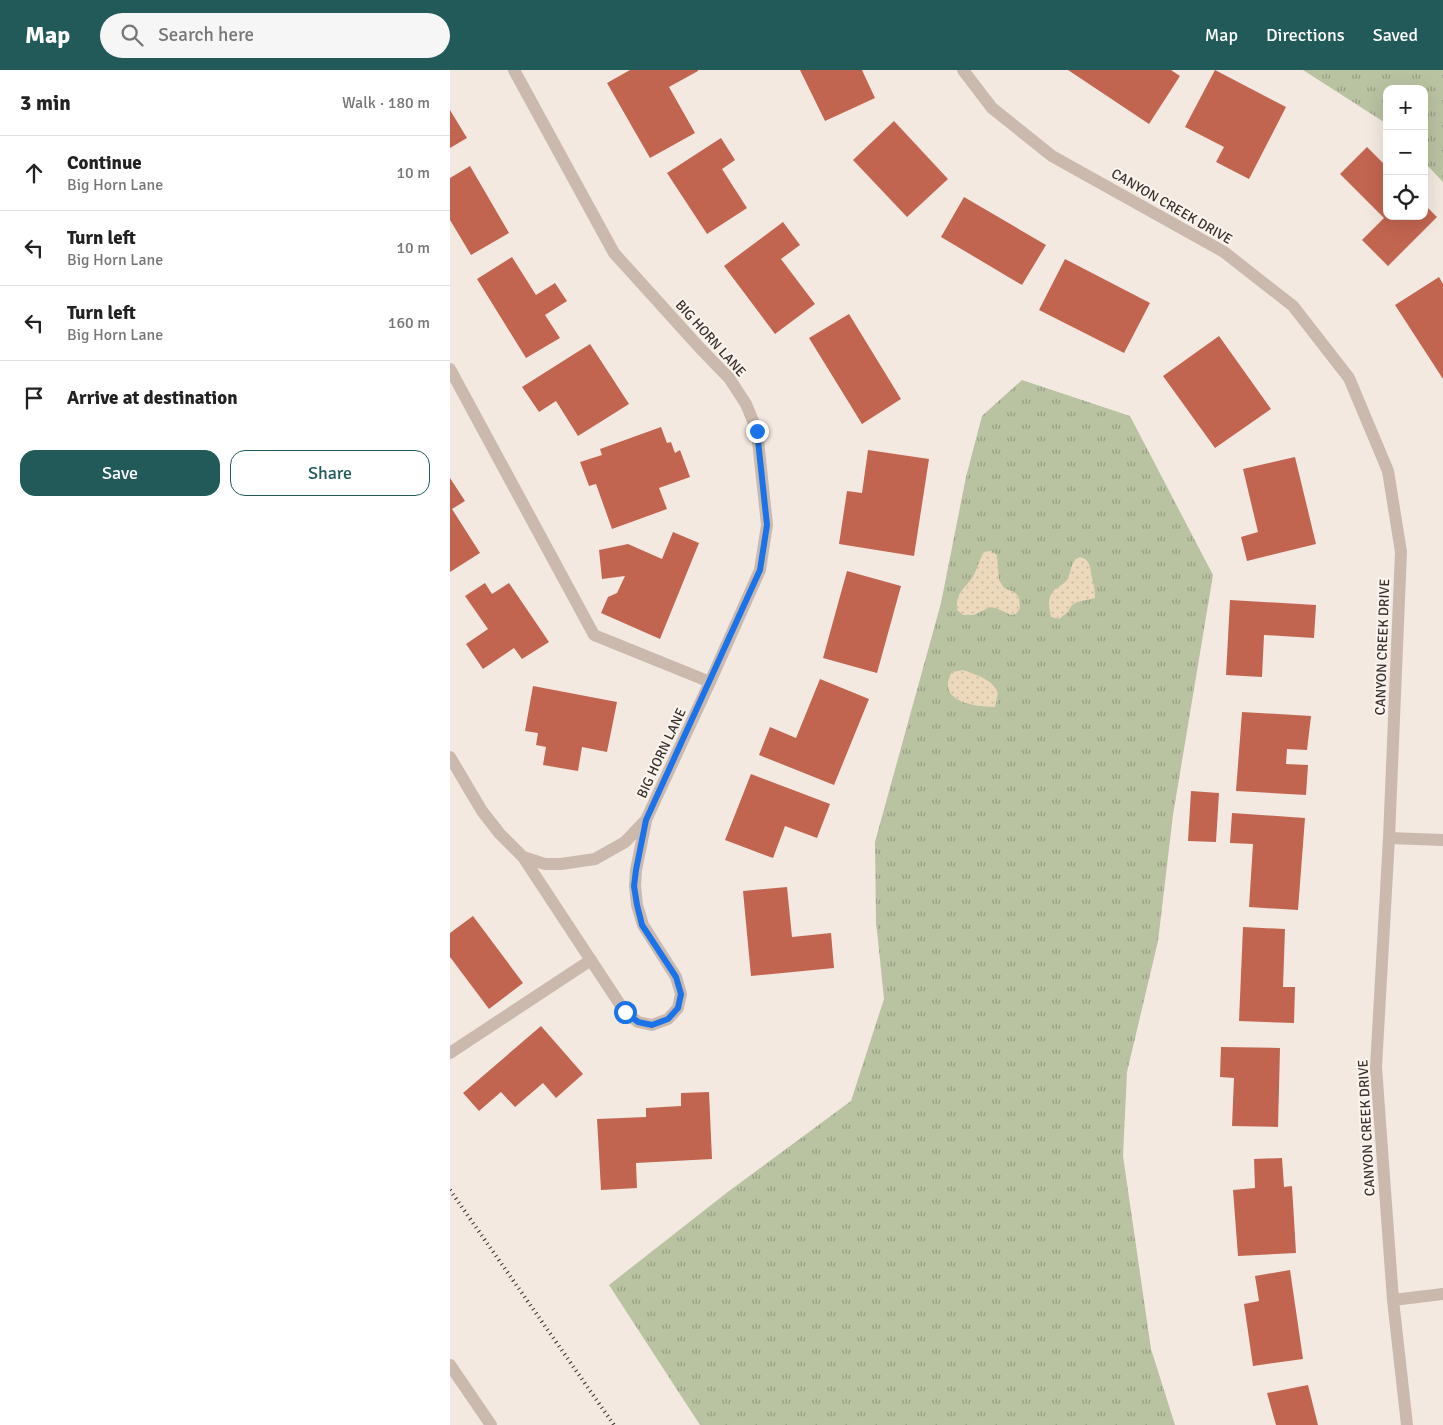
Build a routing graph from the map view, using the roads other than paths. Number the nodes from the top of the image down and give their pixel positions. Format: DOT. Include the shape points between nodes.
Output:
graph roads {
  1 [pos="514,70"];
  2 [pos="963,70"];
  3 [pos="450,368"];
  4 [pos="710,682"];
  5 [pos="450,756"];
  6 [pos="646,820"];
  7 [pos="1390,838"];
  8 [pos="1443,840"];
  9 [pos="524,857"];
  10 [pos="591,960"];
  11 [pos="450,1053"];
  12 [pos="1443,1294"];
  13 [pos="1393,1300"];
  14 [pos="450,1365"];
  15 [pos="491,1425"];
  16 [pos="1407,1425"];
  1 -- 4 [label="street, BIG HORN LANE" via="614,253 729,378 746,404 757,431 767,525 760,570"];
  2 -- 7 [label="street, CANYON CREEK DRIVE" via="992,108 1052,156 1231,256 1293,306 1349,378 1388,471 1401,552"];
  3 -- 4 [label="street" via="594,635"];
  4 -- 6 [label="street, BIG HORN LANE"];
  5 -- 9 [label="street, BIG HORN LANE" via="482,810 500,834"];
  6 -- 9 [label="street, BIG HORN LANE" via="625,842 595,859 545,864"];
  6 -- 10 [label="street, BIG HORN LANE" via="634,886 637,905 642,925 676,977 681,994 678,1008 668,1019 652,1025 638,1022 625,1012"];
  7 -- 8 [label="street"];
  7 -- 13 [label="street, CANYON CREEK DRIVE" via="1376,1066"];
  9 -- 10 [label="street, BIG HORN LANE"];
  10 -- 11 [label="street"];
  12 -- 13 [label="street"];
  13 -- 16 [label="street, CANYON CREEK DRIVE"];
  14 -- 15 [label="street"];
}
